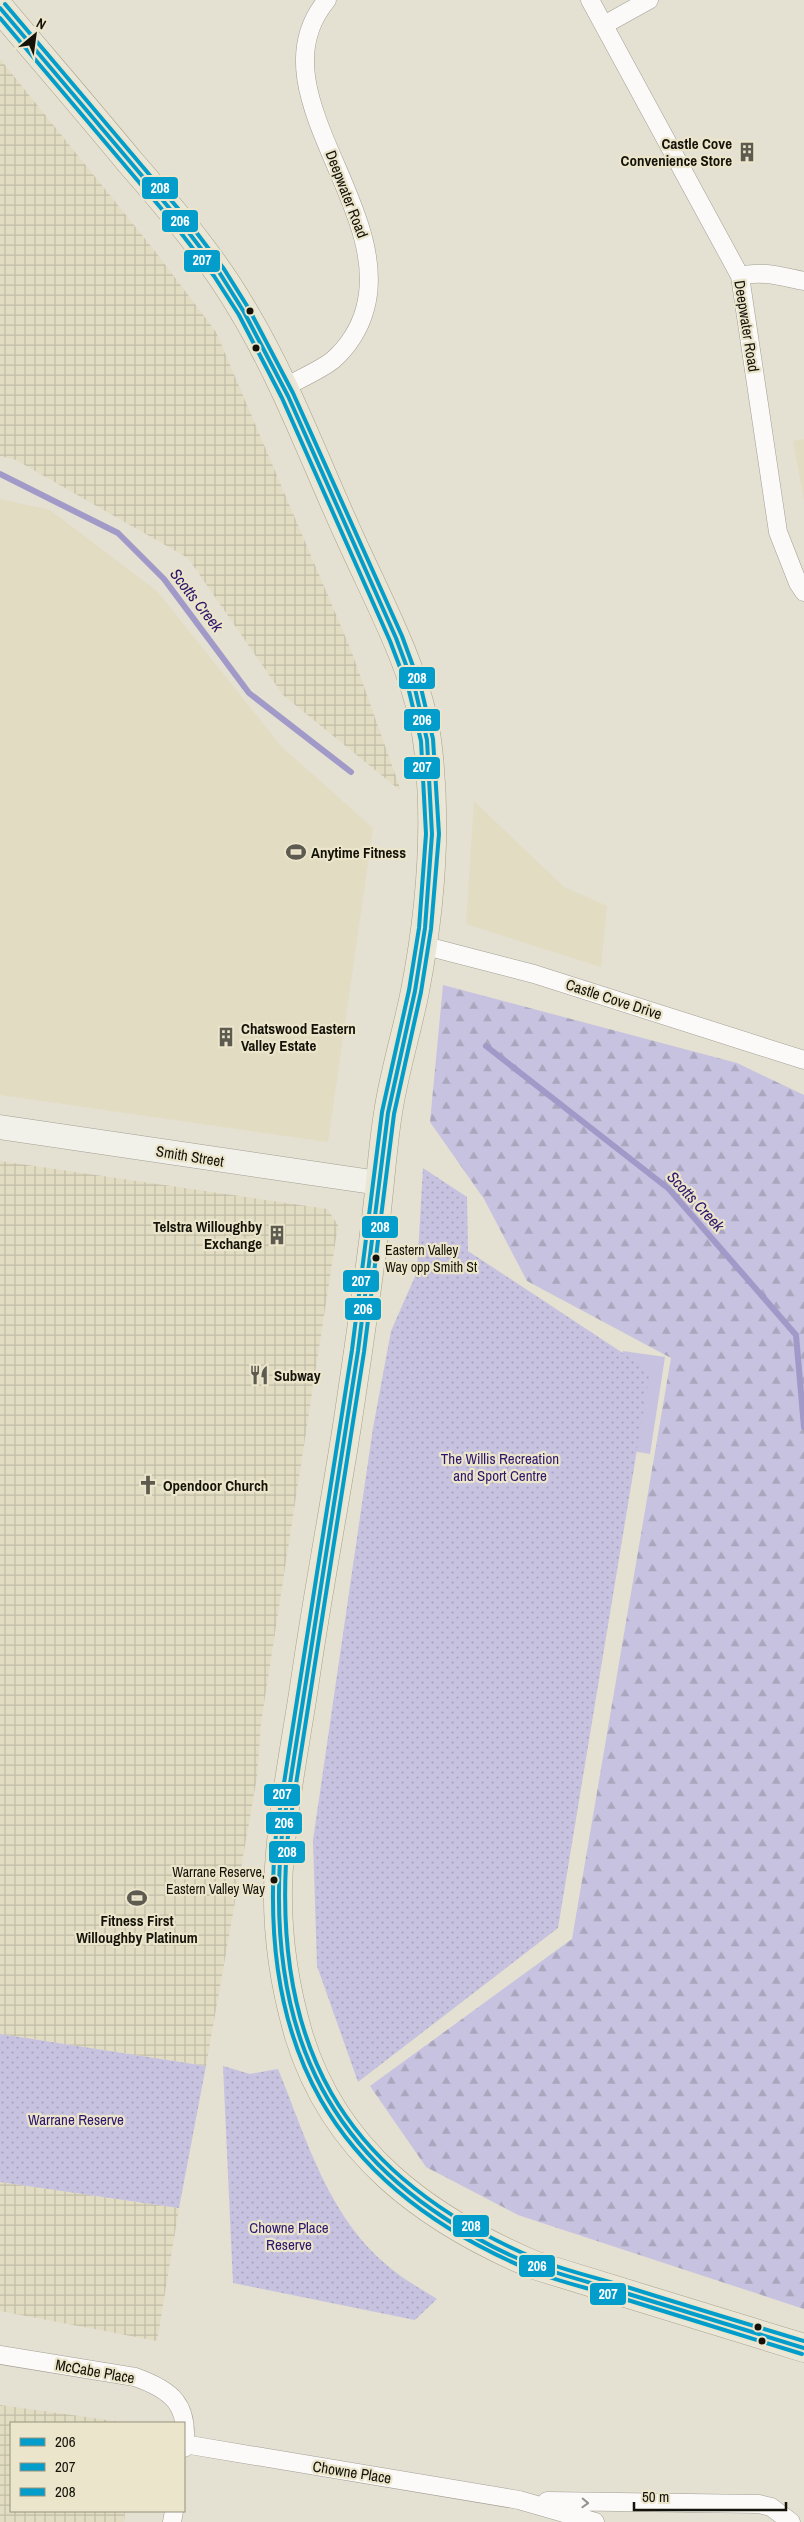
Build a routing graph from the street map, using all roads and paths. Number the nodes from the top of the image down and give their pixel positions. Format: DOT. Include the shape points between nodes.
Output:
graph roads {
  1 [pos="327,0"];
  2 [pos="590,0"];
  3 [pos="649,0"];
  4 [pos="0,8"];
  5 [pos="604,25"];
  6 [pos="740,276"];
  7 [pos="804,281"];
  8 [pos="283,388"];
  9 [pos="804,592"];
  10 [pos="422,945"];
  11 [pos="804,1060"];
  12 [pos="0,1127"];
  13 [pos="379,1183"];
  14 [pos="804,2348"];
  15 [pos="0,2355"];
  16 [pos="185,2422"];
  17 [pos="185,2446"];
  18 [pos="519,2500"];
  19 [pos="595,2522"];
  20 [pos="791,2522"];
  1 -- 8 [label="street, Deepwater Road" via="314,20 308,38 304,76 315,116 364,236 370,271 369,295 362,321 349,342 332,360"];
  2 -- 5 [label="street, Deepwater Road"];
  3 -- 5 [label="street"];
  4 -- 8 [label="main road" via="202,249 246,315"];
  5 -- 6 [label="street, Deepwater Road"];
  6 -- 7 [label="street" via="766,274"];
  6 -- 9 [label="street, Deepwater Road" via="778,532"];
  8 -- 10 [label="main road" via="411,677 426,732 432,789 432,866"];
  10 -- 11 [label="street, Castle Cove Drive" via="534,974"];
  10 -- 13 [label="main road" via="388,1114"];
  12 -- 13 [label="street, Smith Street"];
  13 -- 14 [label="main road" via="346,1431 281,1846 278,1888 284,1972 300,2041 314,2075 356,2142 382,2172 453,2226 534,2266"];
  15 -- 16 [label="street, McCabe Place" via="134,2377 152,2383 181,2407"];
  17 -- 18 [label="street, Chowne Place"];
  18 -- 19 [label="street, Chowne Place"];
  18 -- 20 [label="street, Chowne Place, one-way" via="759,2504 771,2507"];
}
